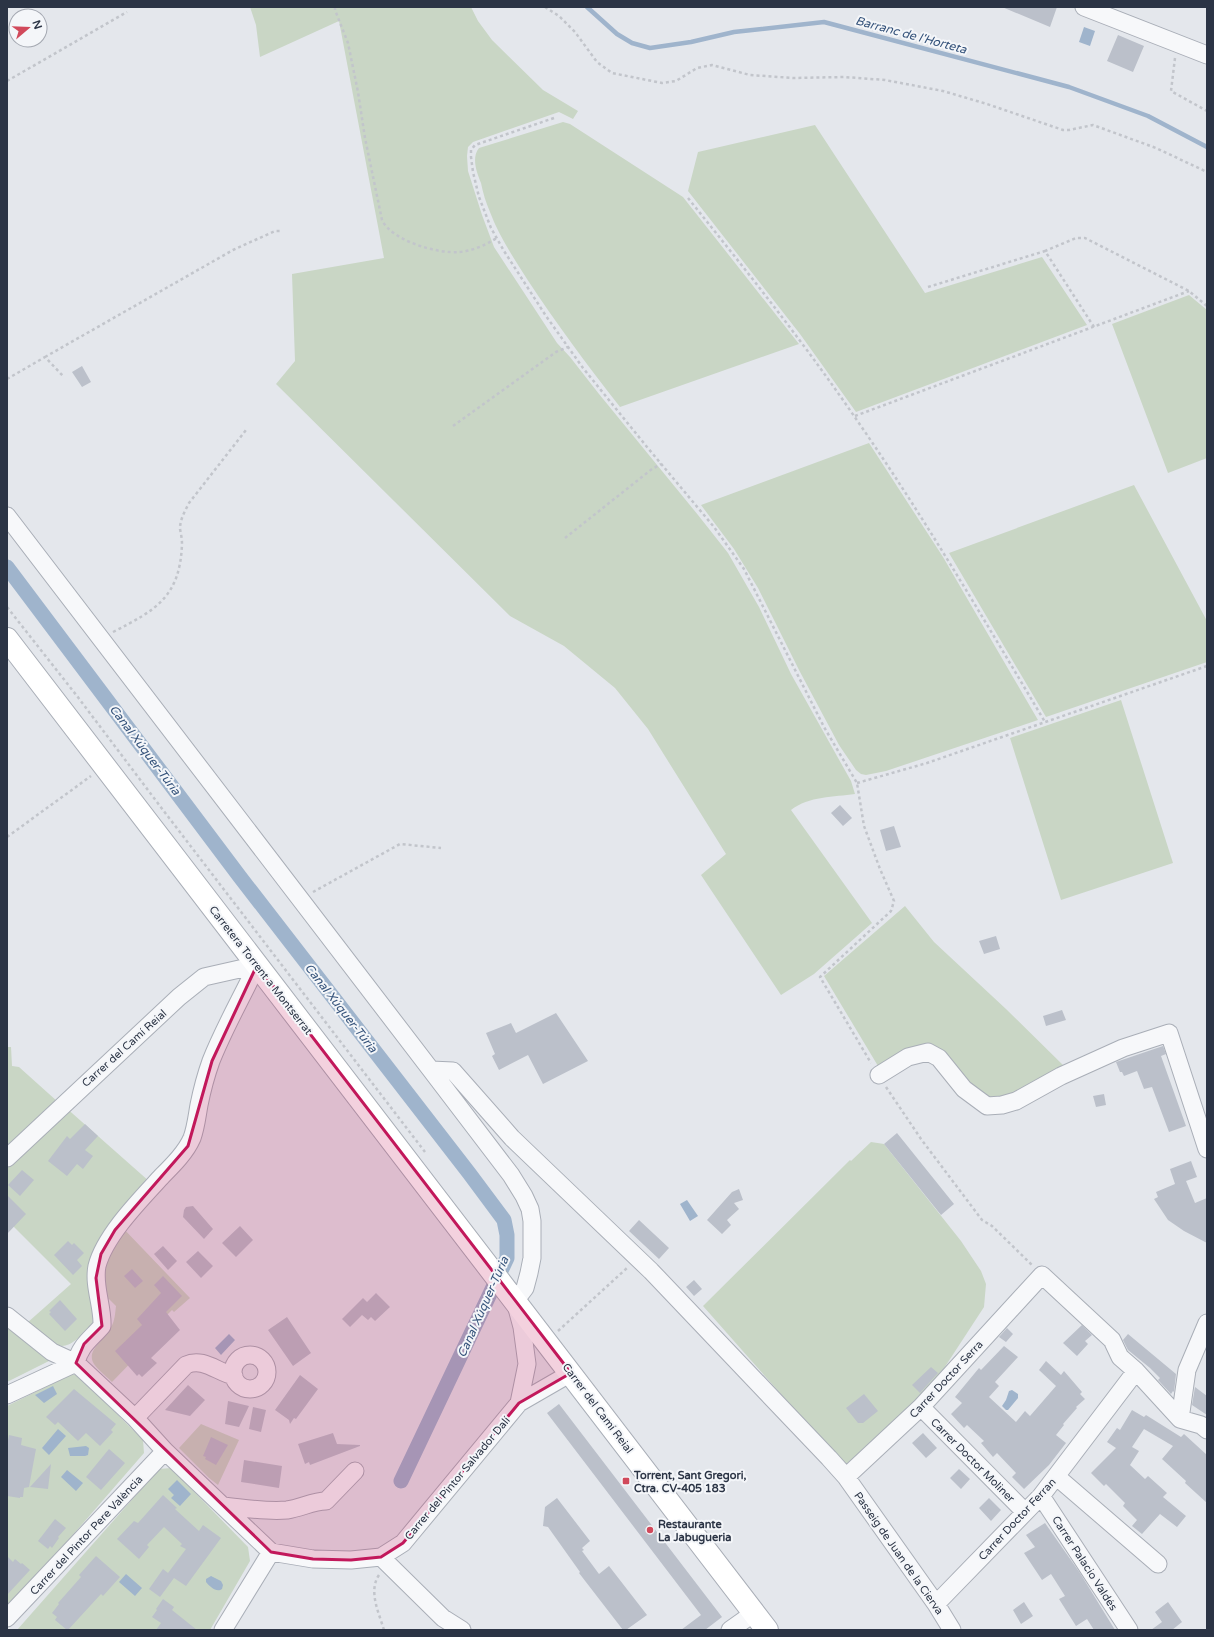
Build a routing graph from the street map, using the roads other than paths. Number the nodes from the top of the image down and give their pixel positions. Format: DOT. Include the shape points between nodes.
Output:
graph roads {
  1 [pos="1084,7"];
  2 [pos="1207,55"];
  3 [pos="7,516"];
  4 [pos="7,639"];
  5 [pos="257,965"];
  6 [pos="431,1070"];
  7 [pos="878,1075"];
  8 [pos="1207,1149"];
  9 [pos="7,1158"];
  10 [pos="513,1298"];
  11 [pos="7,1316"];
  12 [pos="1207,1323"];
  13 [pos="76,1363"];
  14 [pos="1136,1371"];
  15 [pos="571,1374"];
  16 [pos="234,1376"];
  17 [pos="7,1395"];
  18 [pos="519,1403"];
  19 [pos="921,1407"];
  20 [pos="135,1418"];
  21 [pos="1180,1419"];
  22 [pos="1207,1430"];
  23 [pos="165,1451"];
  24 [pos="355,1471"];
  25 [pos="846,1477"];
  26 [pos="1057,1477"];
  27 [pos="1042,1496"];
  28 [pos="223,1506"];
  29 [pos="1025,1512"];
  30 [pos="270,1552"];
  31 [pos="384,1560"];
  32 [pos="1158,1564"];
  33 [pos="936,1604"];
  34 [pos="754,1613"];
  35 [pos="7,1618"];
  36 [pos="223,1630"];
  37 [pos="462,1630"];
  38 [pos="730,1630"];
  39 [pos="767,1630"];
  40 [pos="952,1630"];
  41 [pos="1128,1630"];
  1 -- 2 [label="street"];
  3 -- 6 [label="street"];
  4 -- 5 [label="main road, Carretera Torrent a Montserrat"];
  5 -- 9 [label="street, Carrer del Camí Reial" via="204,977 179,997"];
  5 -- 10 [label="main road, Carretera Torrent a Montserrat"];
  5 -- 13 [label="street" via="212,1061 188,1146 115,1230 101,1254 96,1278 102,1326 78,1353"];
  6 -- 10 [label="street" via="511,1175 530,1209 533,1239 530,1273 525,1288"];
  6 -- 25 [label="street, Passeig de Juan de la Cierva" via="452,1071 512,1138 638,1258"];
  7 -- 8 [label="street" via="908,1057 928,1052 939,1058 964,1089 987,1106 1002,1105 1016,1101 1061,1076 1123,1048 1169,1033"];
  10 -- 15 [label="main road, Carrer del Camí Reial"];
  10 -- 18 [label="street, Carrer del Pintor Salvador Dalí" via="522,1328 527,1364"];
  11 -- 13 [label="street" via="52,1352"];
  12 -- 21 [label="street" via="1187,1370"];
  13 -- 17 [label="street"];
  13 -- 20 [label="street"];
  14 -- 19 [label="street, Carrer Doctor Serra" via="1120,1357 1112,1340 1042,1275"];
  14 -- 21 [label="street"];
  14 -- 26 [label="street, Carrer Doctor Ferran"];
  15 -- 18 [label="street, Carrer del Pintor Salvador Dalí"];
  15 -- 34 [label="main road, Carrer del Camí Reial"];
  16 -- 20 [label="street" via="223,1374 212,1366 193,1362 186,1365"];
  18 -- 31 [label="street, Carrer del Pintor Salvador Dalí" via="403,1543"];
  19 -- 25 [label="street, Carrer Doctor Serra"];
  19 -- 29 [label="street, Carrer Doctor Moliner"];
  20 -- 23 [label="street"];
  21 -- 22 [label="street" via="1201,1425"];
  23 -- 28 [label="street"];
  23 -- 35 [label="street, Carrer del Pintor Pere València"];
  24 -- 28 [label="street" via="326,1501 288,1510 268,1511"];
  25 -- 33 [label="street, Passeig de Juan de la Cierva"];
  26 -- 27 [label="street, Carrer Doctor Ferran"];
  26 -- 32 [label="street"];
  27 -- 29 [label="street, Carrer Doctor Ferran"];
  27 -- 41 [label="street, Carrer Palacio Valdés"];
  28 -- 30 [label="street"];
  29 -- 33 [label="street, Carrer Doctor Ferran"];
  30 -- 31 [label="street, Carrer del Pintor Salvador Dalí" via="313,1559"];
  30 -- 36 [label="street"];
  31 -- 37 [label="street" via="443,1618"];
  33 -- 40 [label="street, Passeig de Juan de la Cierva"];
  34 -- 38 [label="street"];
  34 -- 39 [label="main road, Carrer del Camí Reial"];
}
